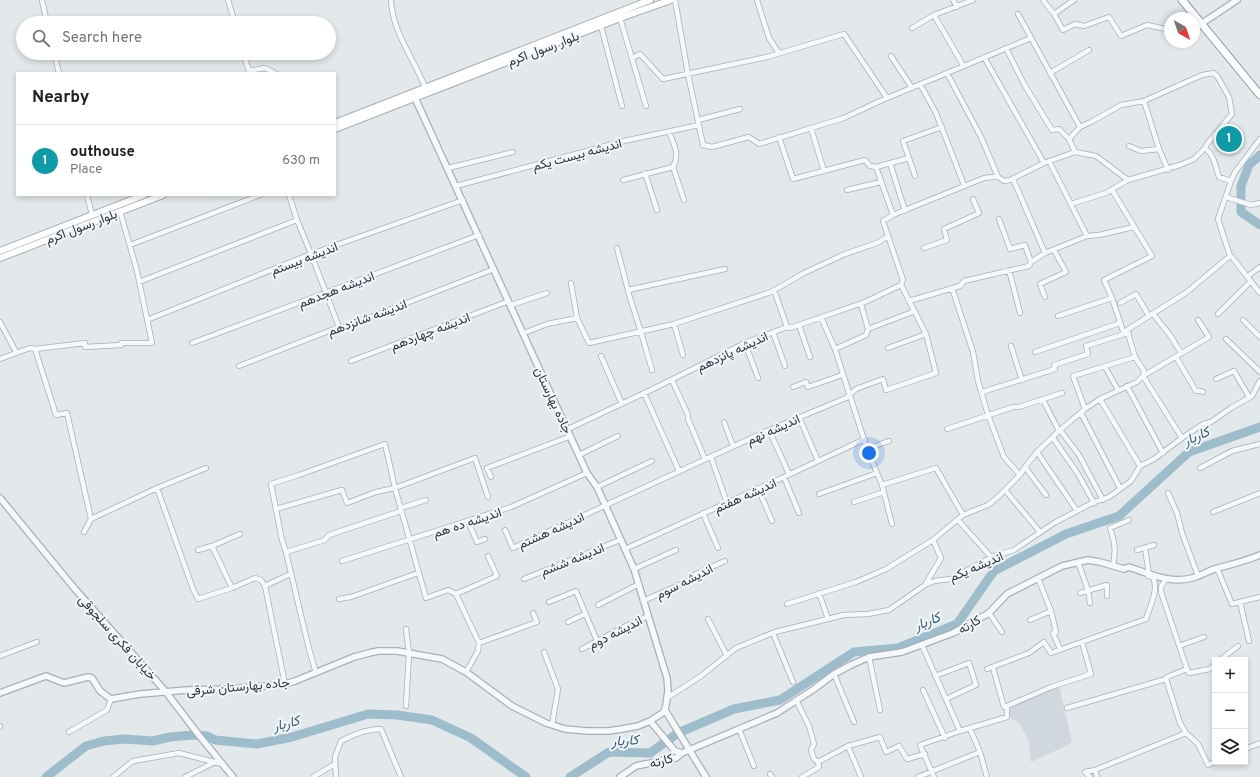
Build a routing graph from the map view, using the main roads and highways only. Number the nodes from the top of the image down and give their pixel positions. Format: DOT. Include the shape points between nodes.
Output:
graph roads {
  1 [pos="650,0"];
  2 [pos="671,0"];
  3 [pos="1182,0"];
  4 [pos="1191,12"];
  5 [pos="1200,23"];
  6 [pos="414,95"];
  7 [pos="1260,95"];
  8 [pos="336,123"];
  9 [pos="336,129"];
  10 [pos="141,196"];
  11 [pos="160,196"];
  12 [pos="0,251"];
  13 [pos="0,258"];
  1 -- 6 [label="main road, بلوار رسول اکرم" via="425,87"];
  2 -- 6 [label="main road, بلوار رسول اکرم"];
  3 -- 4 [label="highway"];
  5 -- 7 [label="highway"];
  6 -- 8 [label="main road, بلوار رسول اکرم"];
  6 -- 9 [label="main road, بلوار رسول اکرم"];
  10 -- 12 [label="main road, بلوار رسول اکرم"];
  11 -- 13 [label="main road, بلوار رسول اکرم"];
}
